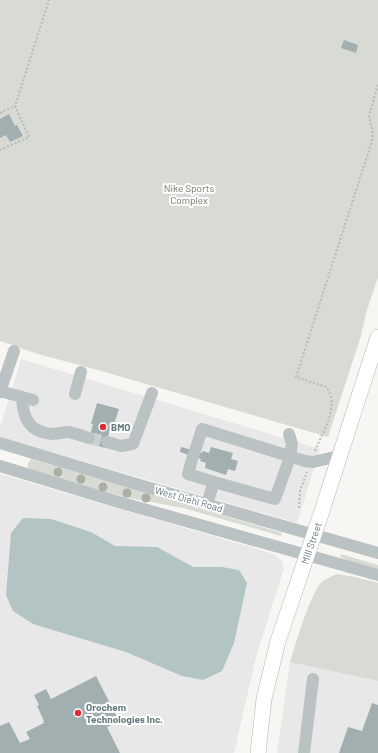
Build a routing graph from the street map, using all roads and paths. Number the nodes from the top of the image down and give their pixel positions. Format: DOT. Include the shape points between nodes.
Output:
graph roads {
  1 [pos="49,0"];
  2 [pos="378,84"];
  3 [pos="15,106"];
  4 [pos="0,113"];
  5 [pos="0,150"];
  6 [pos="378,337"];
  7 [pos="14,351"];
  8 [pos="81,372"];
  9 [pos="0,392"];
  10 [pos="152,393"];
  11 [pos="75,394"];
  12 [pos="289,434"];
  13 [pos="89,438"];
  14 [pos="107,442"];
  15 [pos="0,443"];
  16 [pos="339,456"];
  17 [pos="290,457"];
  18 [pos="310,462"];
  19 [pos="0,466"];
  20 [pos="214,482"];
  21 [pos="206,504"];
  22 [pos="299,508"];
  23 [pos="314,535"];
  24 [pos="378,553"];
  25 [pos="306,556"];
  26 [pos="378,575"];
  27 [pos="313,679"];
  28 [pos="258,753"];
  29 [pos="304,753"];
  1 -- 3 [label="path"];
  2 -- 18 [label="path" via="369,116 373,134 371,144 296,377 326,387 331,394 329,414"];
  3 -- 4 [label="path"];
  3 -- 5 [label="path" via="29,137"];
  6 -- 16 [label="main road, Mill Street"];
  7 -- 9 [label="street"];
  8 -- 11 [label="street"];
  9 -- 13 [label="street" via="28,399 23,411 32,426 52,434 67,432"];
  10 -- 14 [label="street" via="133,444 122,446"];
  12 -- 17 [label="street" via="292,444"];
  15 -- 21 [label="street, West Diehl Road"];
  16 -- 18 [label="street"];
  16 -- 23 [label="main road, Mill Street"];
  17 -- 18 [label="street"];
  17 -- 20 [label="street" via="275,500"];
  17 -- 20 [label="street" via="202,430 188,474"];
  18 -- 22 [label="path" via="300,491"];
  19 -- 25 [label="street"];
  20 -- 21 [label="street"];
  21 -- 23 [label="street, West Diehl Road"];
  23 -- 24 [label="street, West Diehl Road"];
  23 -- 25 [label="main road, Mill Street"];
  25 -- 26 [label="street"];
  25 -- 28 [label="main road, Mill Street" via="269,674"];
  27 -- 29 [label="street"];
}
